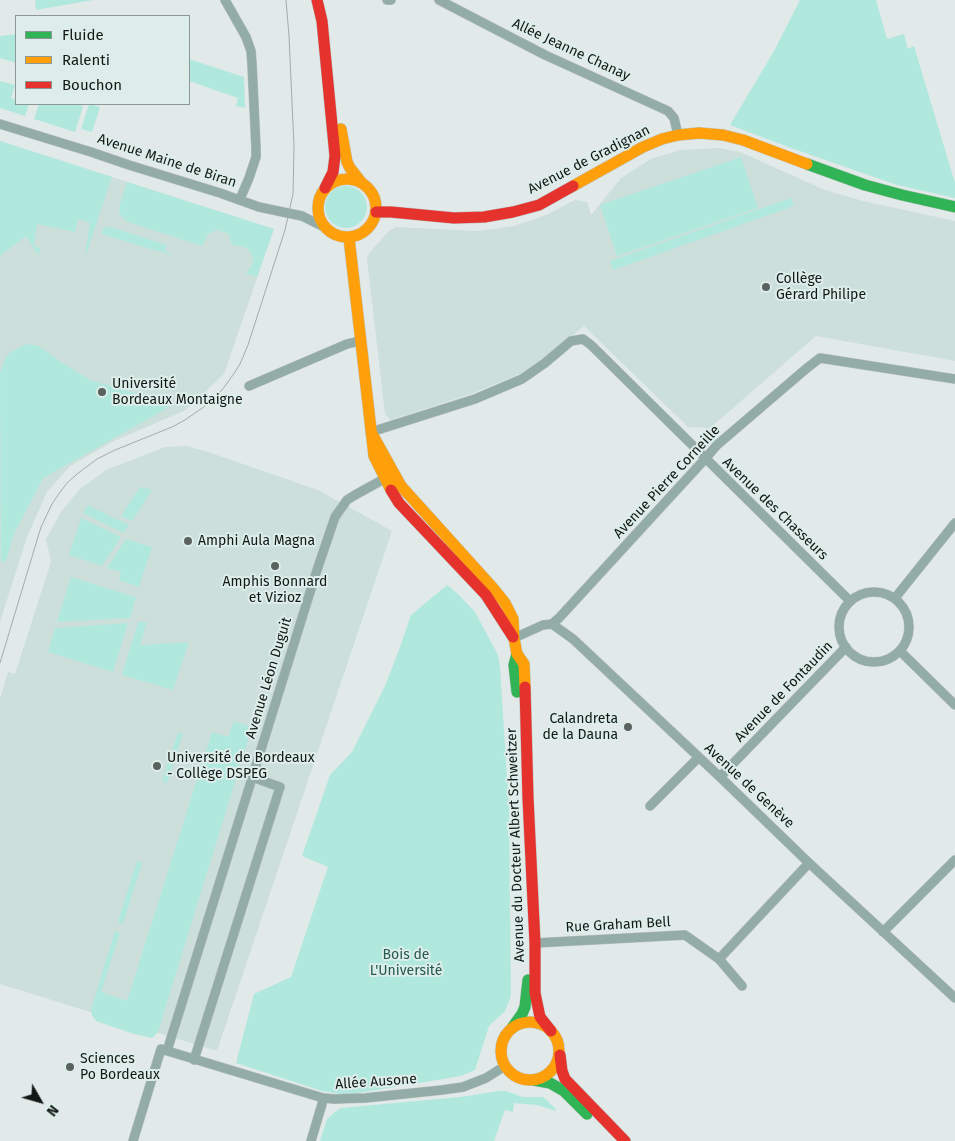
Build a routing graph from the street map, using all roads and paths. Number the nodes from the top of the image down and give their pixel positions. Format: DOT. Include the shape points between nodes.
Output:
graph roads {
  1 [pos="225,0"];
  2 [pos="317,0"];
  3 [pos="325,0"];
  4 [pos="387,0"];
  5 [pos="391,0"];
  6 [pos="439,0"];
  7 [pos="0,124"];
  8 [pos="678,135"];
  9 [pos="361,182"];
  10 [pos="325,188"];
  11 [pos="240,199"];
  12 [pos="955,207"];
  13 [pos="376,212"];
  14 [pos="324,227"];
  15 [pos="349,238"];
  16 [pos="360,342"];
  17 [pos="955,378"];
  18 [pos="249,386"];
  19 [pos="371,432"];
  20 [pos="705,459"];
  21 [pos="384,479"];
  22 [pos="955,523"];
  23 [pos="895,598"];
  24 [pos="850,602"];
  25 [pos="552,624"];
  26 [pos="514,638"];
  27 [pos="846,648"];
  28 [pos="900,651"];
  29 [pos="517,654"];
  30 [pos="955,705"];
  31 [pos="698,758"];
  32 [pos="252,777"];
  33 [pos="720,778"];
  34 [pos="650,806"];
  35 [pos="955,860"];
  36 [pos="809,863"];
  37 [pos="883,932"];
  38 [pos="535,943"];
  39 [pos="719,959"];
  40 [pos="742,986"];
  41 [pos="955,998"];
  42 [pos="512,1028"];
  43 [pos="552,1031"];
  44 [pos="164,1050"];
  45 [pos="560,1052"];
  46 [pos="194,1060"];
  47 [pos="505,1066"];
  48 [pos="534,1080"];
  49 [pos="323,1098"];
  50 [pos="133,1141"];
  51 [pos="311,1141"];
  52 [pos="614,1141"];
  53 [pos="625,1141"];
  1 -- 11 [label="street" via="246,37 252,64 256,157"];
  2 -- 10 [label="main road" via="336,156"];
  3 -- 9 [label="main road" via="345,154 350,168"];
  4 -- 5 [label="street"];
  6 -- 8 [label="street, Allée Jeanne Chanay" via="545,55 668,110 674,118"];
  7 -- 11 [label="street, Avenue Maine de Biran"];
  8 -- 12 [label="main road, Avenue de Gradignan" via="699,133 742,140 864,185"];
  8 -- 13 [label="main road, Avenue de Gradignan" via="643,147 539,205 513,212 454,218"];
  9 -- 10 [label="main road" via="342,179"];
  9 -- 13 [label="main road" via="373,194"];
  10 -- 14 [label="main road" via="317,211"];
  11 -- 14 [label="street, Avenue Maine de Biran" via="259,207 302,216"];
  13 -- 15 [label="main road" via="364,232"];
  14 -- 15 [label="main road" via="339,237"];
  15 -- 16 [label="main road, Avenue du Docteur Albert Schweitzer"];
  16 -- 18 [label="street" via="347,344"];
  16 -- 19 [label="main road, Avenue du Docteur Albert Schweitzer"];
  17 -- 20 [label="street, Avenue Pierre Corneille" via="820,358 716,445"];
  19 -- 20 [label="street, Avenue des Chasseurs" via="473,400 522,379 572,341 583,339"];
  19 -- 21 [label="main road, Avenue du Docteur Albert Schweitzer" via="374,456"];
  19 -- 26 [label="main road, Avenue du Docteur Albert Schweitzer" via="401,486 494,588 513,619"];
  20 -- 24 [label="street, Avenue des Chasseurs"];
  20 -- 25 [label="street, Avenue Pierre Corneille"];
  21 -- 26 [label="main road, Avenue du Docteur Albert Schweitzer" via="399,503 486,594"];
  21 -- 32 [label="street, Avenue Léon Duguit" via="355,494 335,516"];
  22 -- 23 [label="street"];
  23 -- 24 [label="street" via="871,592"];
  23 -- 28 [label="street" via="909,620 906,641"];
  24 -- 27 [label="street" via="843,611 839,626"];
  25 -- 26 [label="street"];
  25 -- 31 [label="street, Avenue de Genève" via="573,639"];
  26 -- 29 [label="main road, Avenue du Docteur Albert Schweitzer"];
  27 -- 28 [label="street" via="854,656 872,662 884,660"];
  27 -- 33 [label="street, Avenue de Fontaudin"];
  28 -- 30 [label="street"];
  29 -- 38 [label="main road, Avenue du Docteur Albert Schweitzer" via="524,664"];
  29 -- 42 [label="main road, Avenue du Docteur Albert Schweitzer" via="514,665 528,944 525,1007"];
  31 -- 33 [label="street, Avenue de Genève"];
  31 -- 34 [label="street"];
  32 -- 44 [label="street, Avenue Léon Duguit"];
  32 -- 46 [label="street" via="280,787"];
  33 -- 36 [label="street, Avenue de Genève"];
  35 -- 37 [label="street"];
  36 -- 37 [label="street, Avenue de Genève"];
  36 -- 39 [label="street"];
  37 -- 41 [label="street, Avenue de Genève"];
  38 -- 39 [label="street, Rue Graham Bell" via="685,936"];
  38 -- 43 [label="main road, Avenue du Docteur Albert Schweitzer" via="537,1007 540,1017"];
  39 -- 40 [label="street, Rue Graham Bell"];
  42 -- 43 [label="main road" via="528,1022"];
  42 -- 47 [label="main road" via="501,1050"];
  43 -- 45 [label="main road"];
  44 -- 46 [label="street, Allée Ausone"];
  44 -- 50 [label="street, Avenue Léon Duguit"];
  45 -- 48 [label="main road" via="552,1071"];
  45 -- 53 [label="main road" via="565,1079"];
  46 -- 49 [label="street, Allée Ausone"];
  47 -- 48 [label="main road" via="517,1078"];
  47 -- 49 [label="street, Allée Ausone" via="463,1087 352,1099"];
  48 -- 52 [label="main road" via="550,1083 564,1091"];
  49 -- 51 [label="street"];
}
